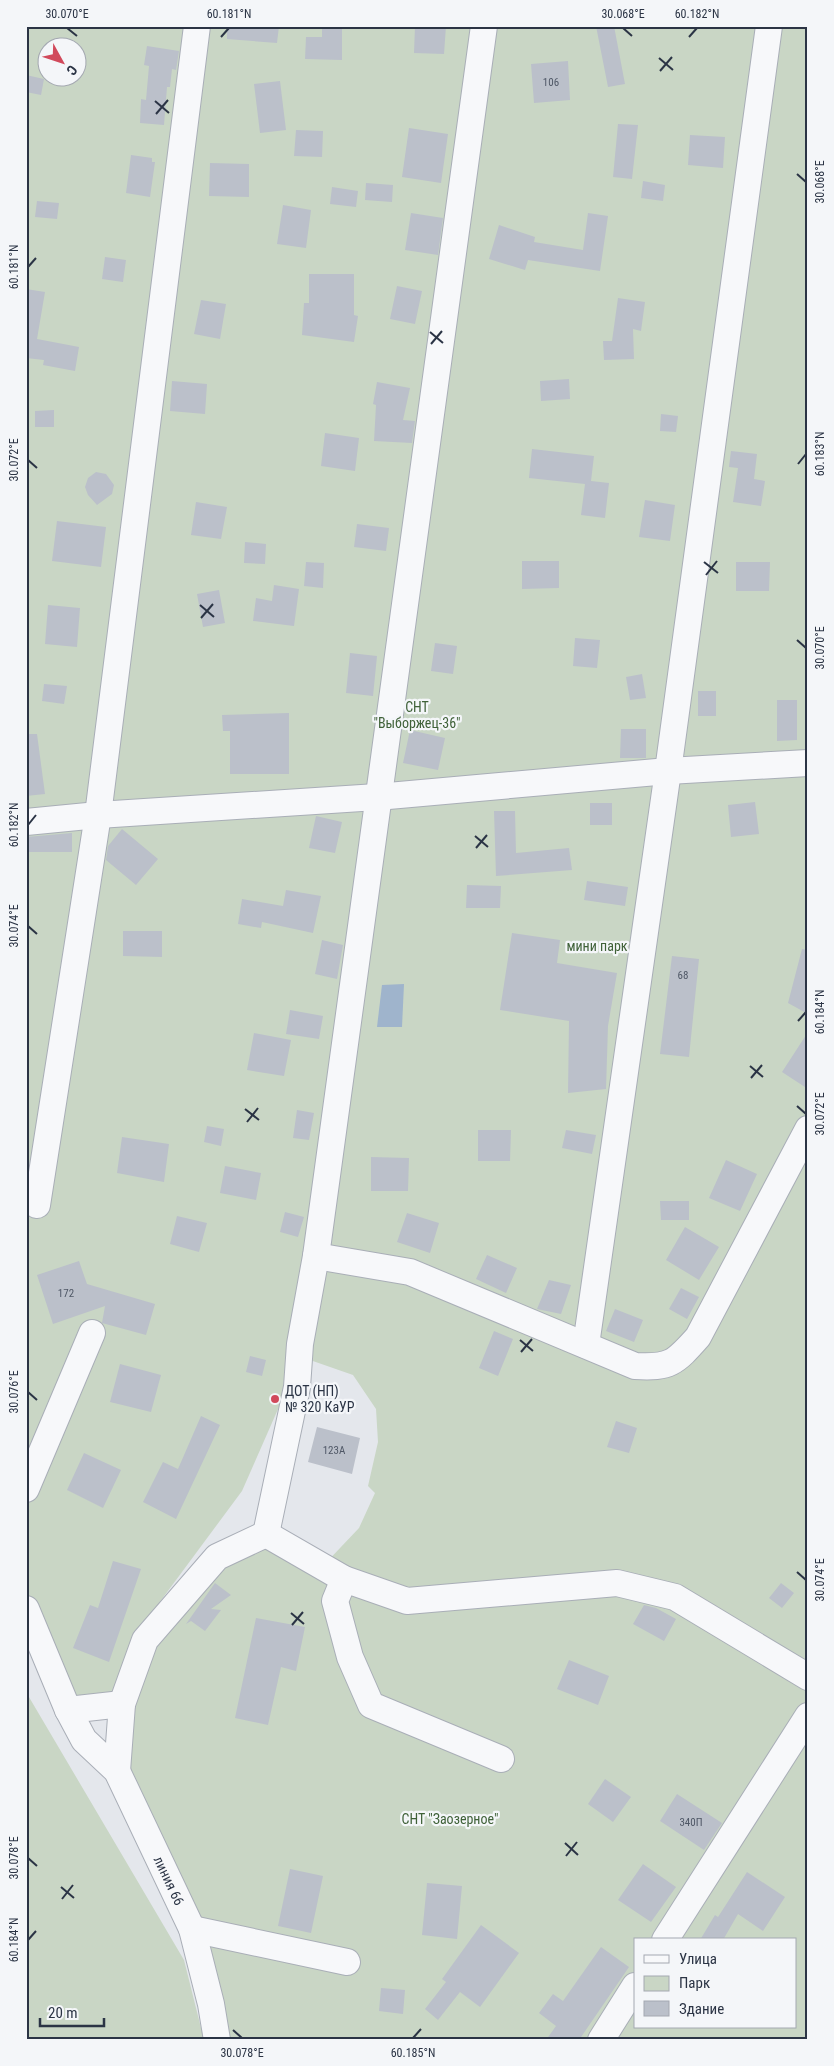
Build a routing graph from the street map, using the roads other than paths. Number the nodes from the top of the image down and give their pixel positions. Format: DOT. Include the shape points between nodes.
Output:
graph roads {
  1 [pos="197,26"];
  2 [pos="484,26"];
  3 [pos="769,26"];
  4 [pos="808,763"];
  5 [pos="668,771"];
  6 [pos="377,797"];
  7 [pos="98,815"];
  8 [pos="26,822"];
  9 [pos="808,1129"];
  10 [pos="37,1205"];
  11 [pos="316,1256"];
  12 [pos="92,1333"];
  13 [pos="586,1345"];
  14 [pos="26,1489"];
  15 [pos="266,1534"];
  16 [pos="344,1580"];
  17 [pos="26,1609"];
  18 [pos="808,1677"];
  19 [pos="122,1704"];
  20 [pos="68,1710"];
  21 [pos="808,1716"];
  22 [pos="501,1759"];
  23 [pos="118,1770"];
  24 [pos="192,1929"];
  25 [pos="666,1938"];
  26 [pos="347,1962"];
  27 [pos="634,1988"];
  28 [pos="217,2040"];
  29 [pos="600,2040"];
  1 -- 7 [label="street"];
  2 -- 6 [label="street"];
  3 -- 5 [label="street"];
  4 -- 5 [label="street"];
  5 -- 6 [label="street"];
  5 -- 13 [label="street"];
  6 -- 7 [label="street"];
  6 -- 11 [label="street"];
  7 -- 8 [label="street"];
  7 -- 10 [label="street"];
  9 -- 13 [label="street" via="698,1337 681,1357 659,1368 635,1366"];
  11 -- 13 [label="street" via="410,1272"];
  11 -- 15 [label="street" via="300,1344 297,1387"];
  12 -- 14 [label="street"];
  15 -- 16 [label="street"];
  15 -- 19 [label="street" via="217,1557 146,1640"];
  16 -- 18 [label="street" via="407,1601 617,1583 675,1597"];
  16 -- 22 [label="street" via="335,1601 350,1657 371,1705"];
  17 -- 20 [label="street"];
  19 -- 20 [label="street"];
  19 -- 23 [label="street"];
  20 -- 23 [label="street, линия 66" via="84,1740"];
  21 -- 25 [label="street"];
  23 -- 24 [label="street, линия 66"];
  24 -- 26 [label="street"];
  24 -- 28 [label="street, линия 66"];
  27 -- 29 [label="street"];
}
